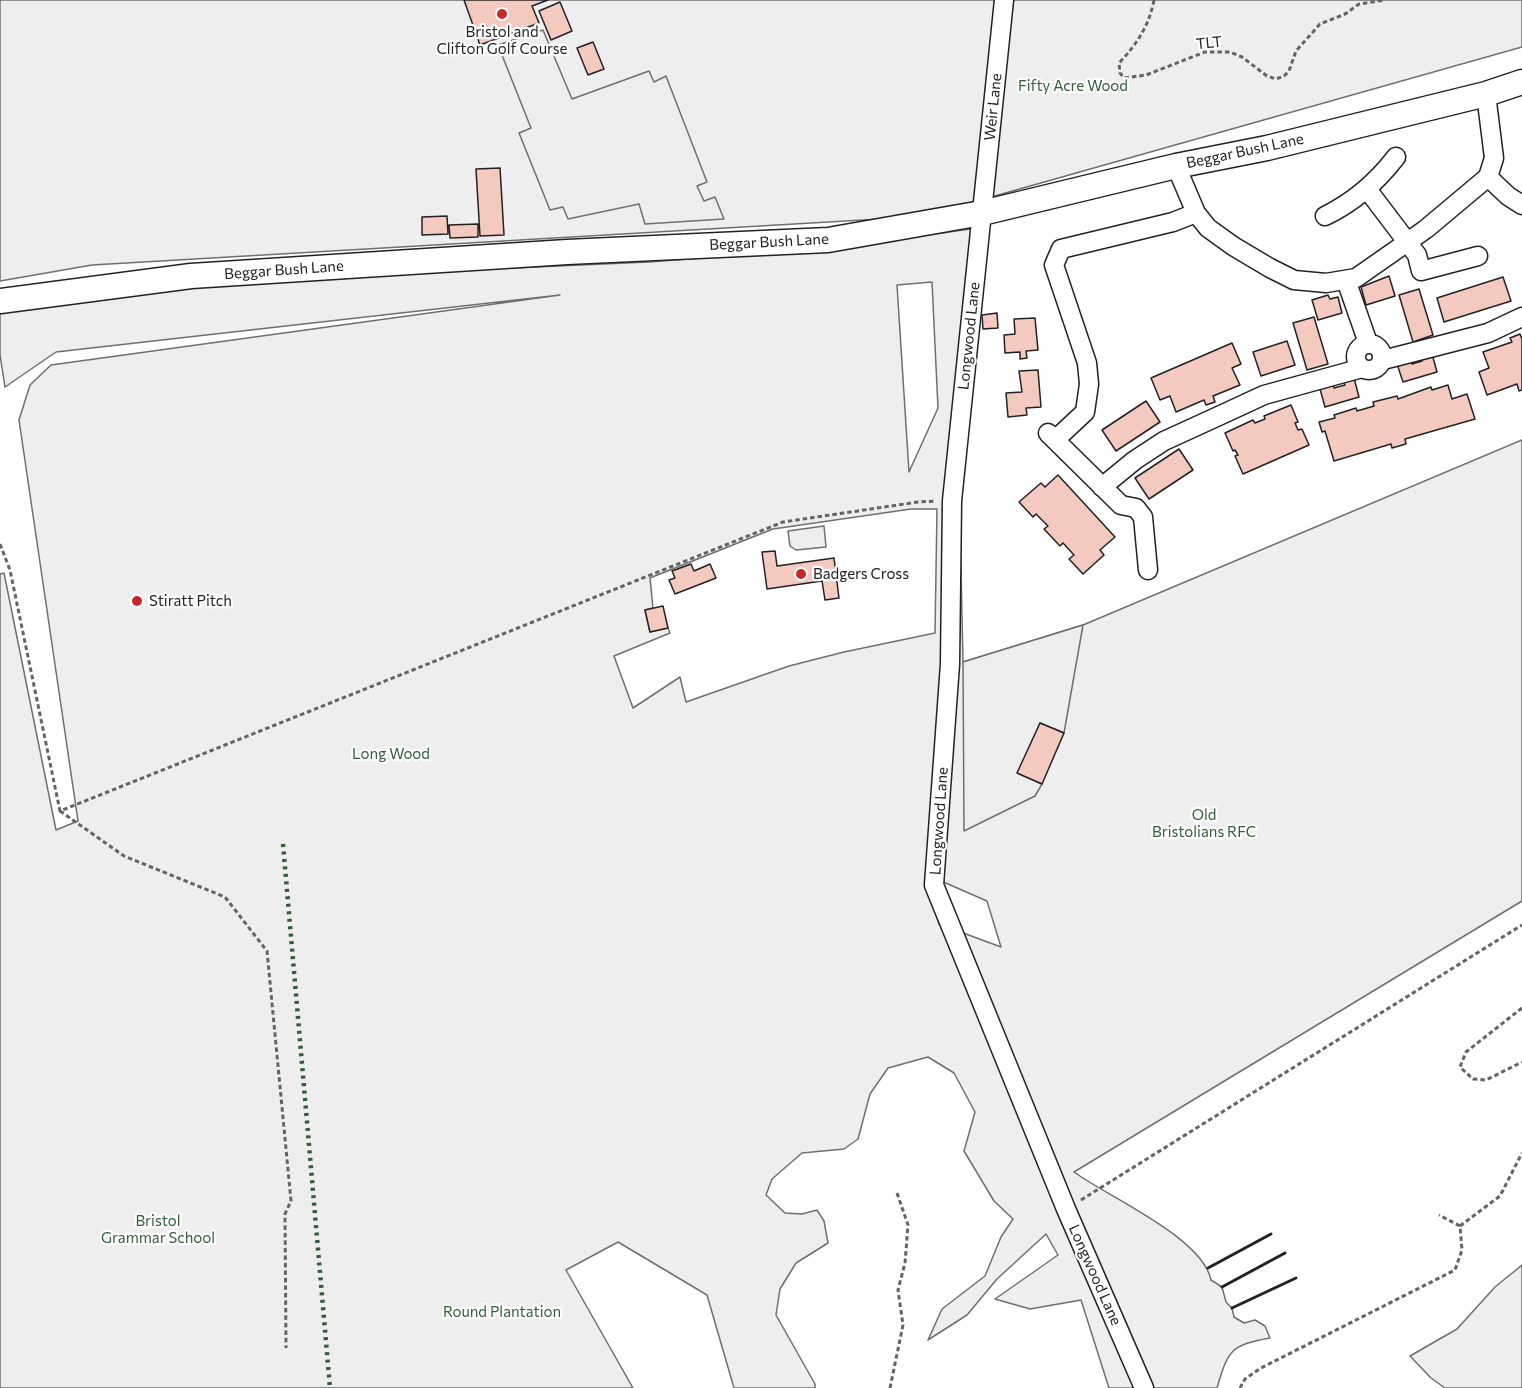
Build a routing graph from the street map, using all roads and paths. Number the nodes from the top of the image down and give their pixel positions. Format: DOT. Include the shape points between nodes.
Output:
graph roads {
  1 [pos="1004,0"];
  2 [pos="1154,0"];
  3 [pos="1384,0"];
  4 [pos="1522,82"];
  5 [pos="1486,94"];
  6 [pos="1396,158"];
  7 [pos="1176,166"];
  8 [pos="1488,177"];
  9 [pos="1367,189"];
  10 [pos="1522,205"];
  11 [pos="982,213"];
  12 [pos="1196,213"];
  13 [pos="1325,216"];
  14 [pos="1408,243"];
  15 [pos="1478,256"];
  16 [pos="1346,280"];
  17 [pos="0,301"];
  18 [pos="1522,316"];
  19 [pos="1368,343"];
  20 [pos="1383,360"];
  21 [pos="1362,368"];
  22 [pos="1102,487"];
  23 [pos="952,501"];
  24 [pos="0,544"];
  25 [pos="1148,570"];
  26 [pos="60,812"];
  27 [pos="1522,925"];
  28 [pos="1522,1008"];
  29 [pos="1522,1062"];
  30 [pos="1522,1153"];
  31 [pos="897,1193"];
  32 [pos="1066,1209"];
  33 [pos="1439,1215"];
  34 [pos="1460,1226"];
  35 [pos="286,1348"];
  36 [pos="890,1388"];
  37 [pos="1144,1388"];
  38 [pos="1240,1388"];
  1 -- 11 [label="street, Weir Lane"];
  2 -- 3 [label="path, TLT" via="1141,38 1119,63 1119,73 1124,78 1146,75 1205,52 1230,52 1276,79 1289,71 1296,51 1320,24 1359,4"];
  4 -- 5 [label="main road, Beggar Bush Lane"];
  5 -- 7 [label="main road, Beggar Bush Lane" via="1268,148"];
  5 -- 8 [label="street" via="1494,158"];
  6 -- 9 [label="street"];
  7 -- 11 [label="main road, Beggar Bush Lane"];
  7 -- 12 [label="street"];
  8 -- 10 [label="street"];
  8 -- 14 [label="street"];
  9 -- 13 [label="street"];
  9 -- 14 [label="street"];
  11 -- 17 [label="main road, Beggar Bush Lane" via="828,240 191,276"];
  11 -- 23 [label="street, Longwood Lane"];
  12 -- 16 [label="street" via="1208,228 1233,246 1294,280"];
  12 -- 22 [label="street" via="1061,249 1054,265 1087,363 1089,384 1085,412 1051,436"];
  14 -- 15 [label="street" via="1417,255 1421,272"];
  14 -- 16 [label="street" via="1356,278"];
  16 -- 19 [label="street"];
  18 -- 20 [label="street" via="1488,333"];
  19 -- 20 [label="street" via="1382,351"];
  19 -- 21 [label="street" via="1360,346 1356,354 1356,362"];
  20 -- 21 [label="street" via="1379,367"];
  21 -- 22 [label="street" via="1264,395 1214,417 1164,441"];
  22 -- 25 [label="street" via="1121,506 1136,508 1143,517"];
  23 -- 26 [label="path" via="918,502 783,522"];
  23 -- 32 [label="street, Longwood Lane" via="950,664 934,885"];
  24 -- 26 [label="path" via="10,570"];
  26 -- 35 [label="path" via="124,856 225,897 267,951 291,1201 285,1214"];
  27 -- 32 [label="path"];
  28 -- 29 [label="path" via="1466,1052 1460,1067 1473,1079 1486,1080"];
  30 -- 34 [label="path" via="1500,1196"];
  31 -- 36 [label="path" via="908,1225 898,1290 903,1325"];
  32 -- 37 [label="street, Longwood Lane"];
  33 -- 34 [label="path"];
  34 -- 38 [label="path" via="1462,1250 1455,1270 1262,1368 1245,1379"];
}
